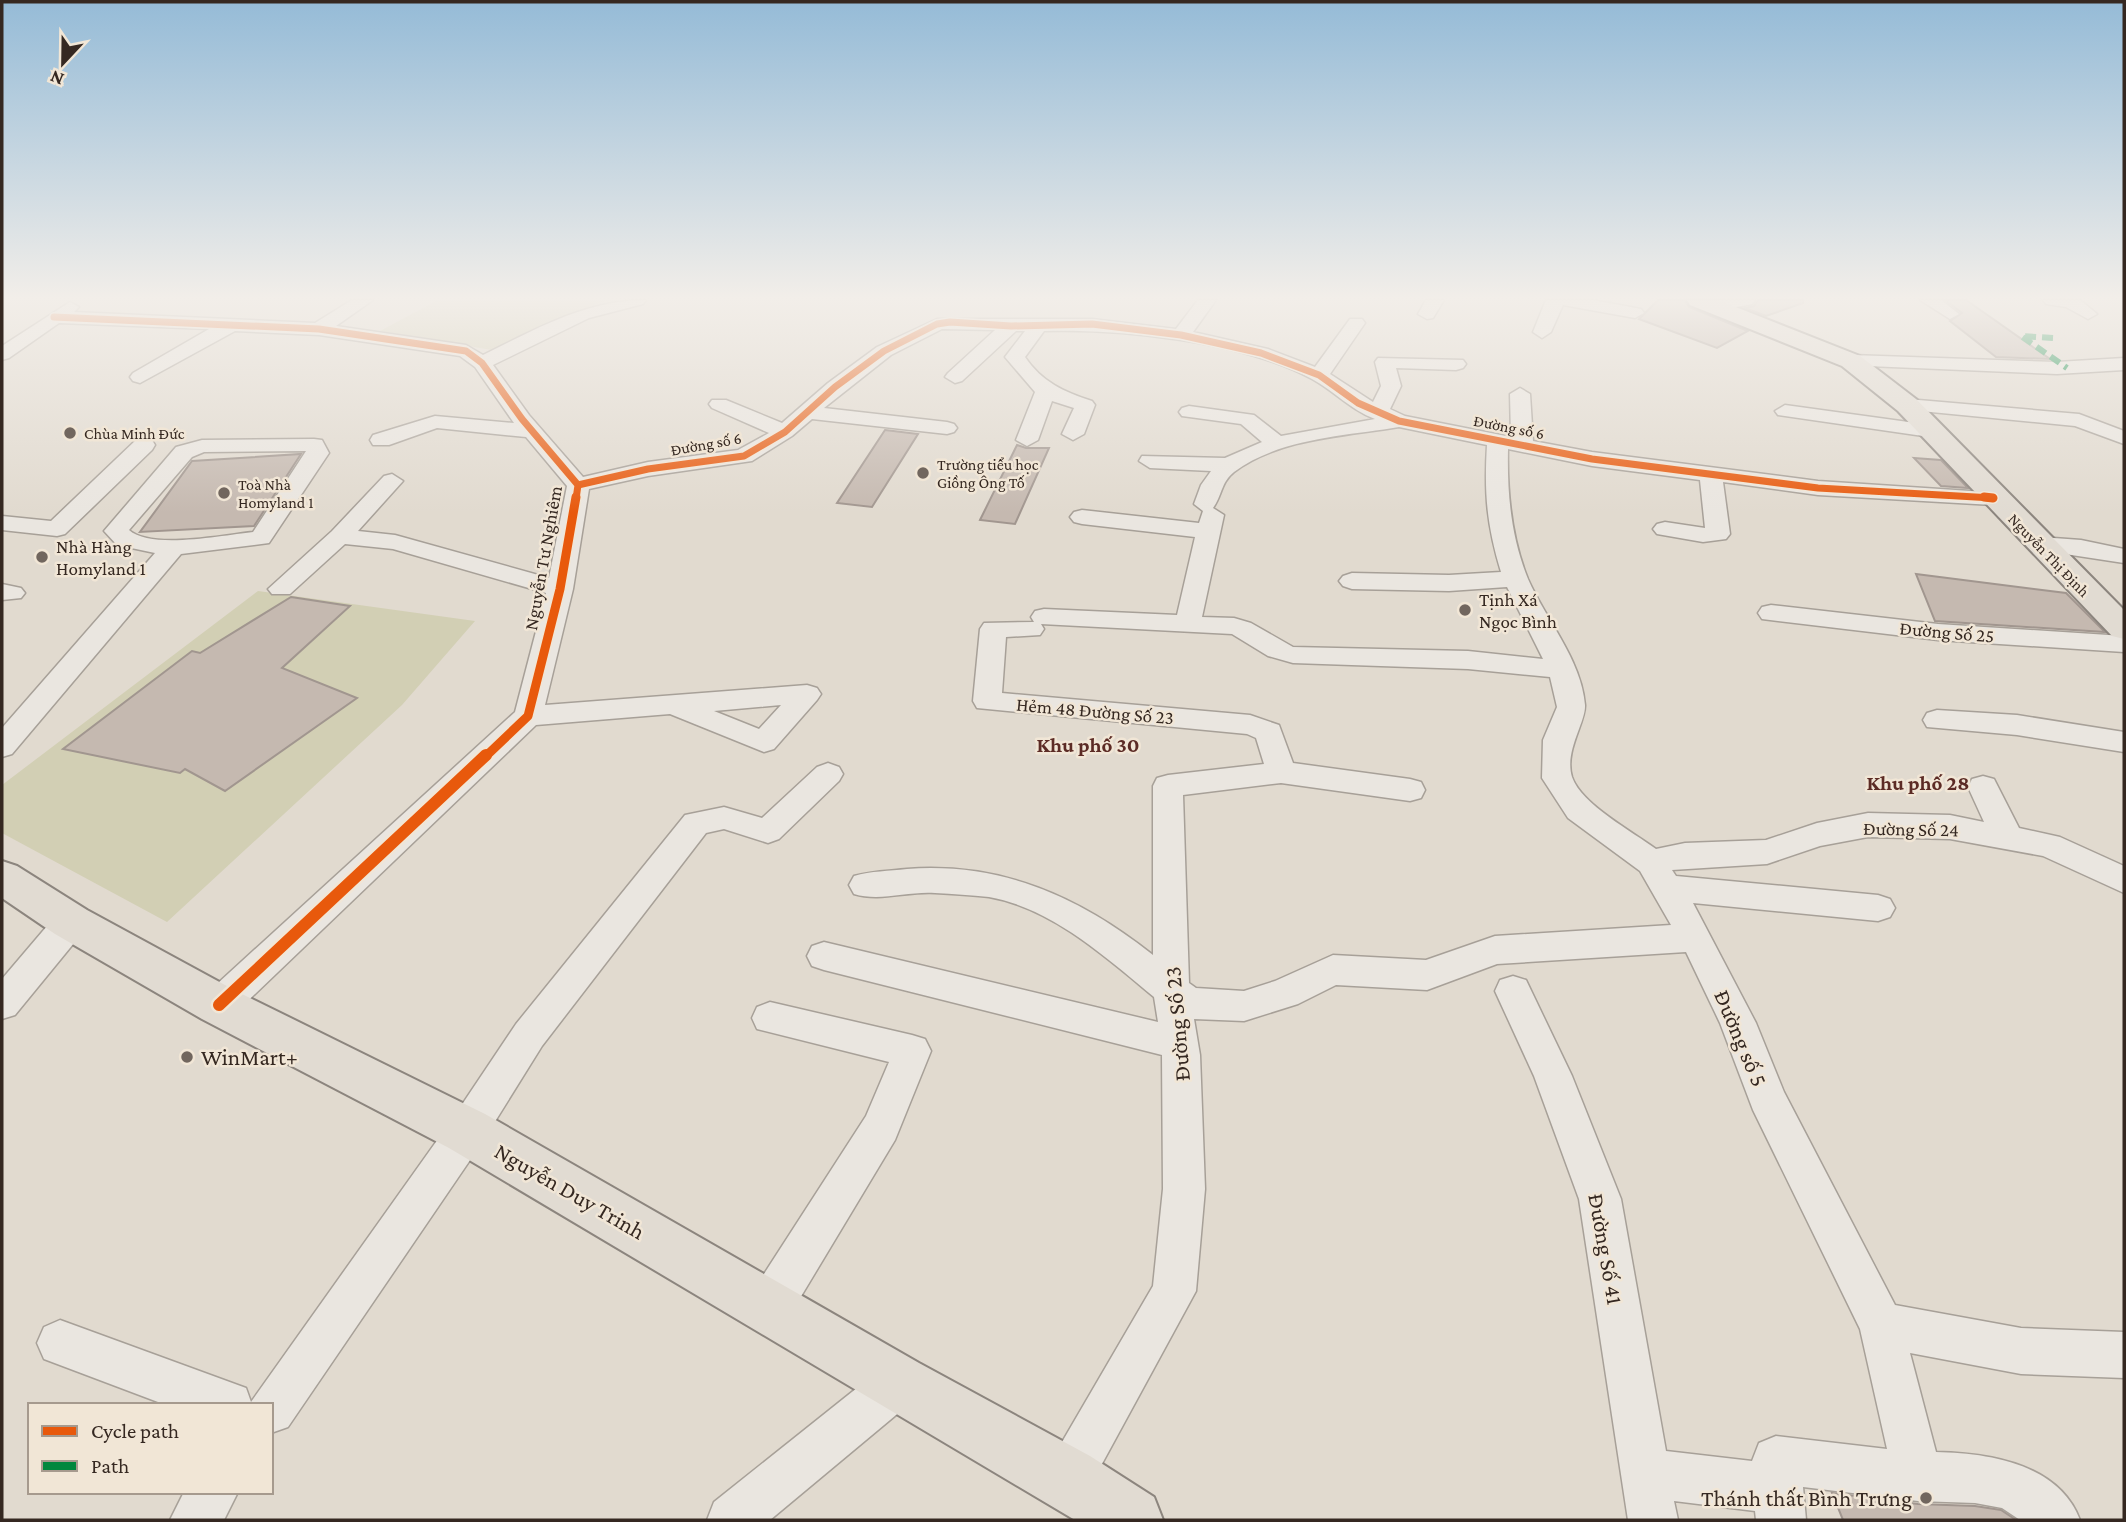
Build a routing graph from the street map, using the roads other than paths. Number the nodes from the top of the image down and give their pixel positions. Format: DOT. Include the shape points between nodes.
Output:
graph roads {
  1 [pos="150,371"];
  2 [pos="488,371"];
  3 [pos="857,371"];
  4 [pos="962,371"];
  5 [pos="1024,371"];
  6 [pos="1312,371"];
  7 [pos="1323,371"];
  8 [pos="1387,371"];
  9 [pos="1864,371"];
  10 [pos="1320,375"];
  11 [pos="140,377"];
  12 [pos="955,377"];
  13 [pos="1045,391"];
  14 [pos="1520,394"];
  15 [pos="719,404"];
  16 [pos="1907,405"];
  17 [pos="1786,411"];
  18 [pos="807,412"];
  19 [pos="1189,412"];
  20 [pos="1378,412"];
  21 [pos="1399,421"];
  22 [pos="947,428"];
  23 [pos="1930,430"];
  24 [pos="532,431"];
  25 [pos="785,432"];
  26 [pos="1073,434"];
  27 [pos="2124,438"];
  28 [pos="381,440"];
  29 [pos="1027,440"];
  30 [pos="1275,442"];
  31 [pos="1510,443"];
  32 [pos="144,445"];
  33 [pos="1150,461"];
  34 [pos="1231,465"];
  35 [pos="1711,476"];
  36 [pos="392,481"];
  37 [pos="578,485"];
  38 [pos="1993,498"];
  39 [pos="1209,516"];
  40 [pos="1082,517"];
  41 [pos="2,523"];
  42 [pos="1665,529"];
  43 [pos="340,536"];
  44 [pos="2040,544"];
  45 [pos="175,546"];
  46 [pos="2124,556"];
  47 [pos="1516,579"];
  48 [pos="1352,581"];
  49 [pos="281,589"];
  50 [pos="560,589"];
  51 [pos="1771,613"];
  52 [pos="1188,623"];
  53 [pos="2124,629"];
  54 [pos="2124,643"];
  55 [pos="1562,670"];
  56 [pos="674,706"];
  57 [pos="528,716"];
  58 [pos="1937,720"];
  59 [pos="2124,743"];
  60 [pos="2,747"];
  61 [pos="1281,772"];
  62 [pos="828,774"];
  63 [pos="1983,787"];
  64 [pos="1410,790"];
  65 [pos="2008,838"];
  66 [pos="1659,875"];
  67 [pos="2,877"];
  68 [pos="2124,880"];
  69 [pos="866,886"];
  70 [pos="1878,908"];
  71 [pos="71,922"];
  72 [pos="1696,938"];
  73 [pos="824,957"];
  74 [pos="1171,987"];
  75 [pos="1513,991"];
  76 [pos="2,1004"];
  77 [pos="219,1005"];
  78 [pos="770,1018"];
  79 [pos="1179,1043"];
  80 [pos="467,1131"];
  81 [pos="769,1307"];
  82 [pos="1881,1325"];
  83 [pos="60,1343"];
  84 [pos="2124,1356"];
  85 [pos="898,1384"];
  86 [pos="224,1403"];
  87 [pos="273,1407"];
  88 [pos="1644,1472"];
  89 [pos="1918,1477"];
  90 [pos="1068,1478"];
  91 [pos="214,1494"];
  92 [pos="1780,1505"];
  93 [pos="195,1520"];
  94 [pos="733,1520"];
  95 [pos="1131,1520"];
  96 [pos="1653,1520"];
  97 [pos="2054,1520"];
  1 -- 11 [label="street"];
  2 -- 24 [label="street, Nguyễn Tư Nghiêm"];
  3 -- 18 [label="street, Đường số 6"];
  4 -- 12 [label="street"];
  5 -- 13 [label="street"];
  6 -- 10 [label="street, Đường số 6"];
  7 -- 10 [label="street"];
  8 -- 20 [label="street" via="1391,386"];
  9 -- 16 [label="main road, Nguyễn Thị Định"];
  10 -- 20 [label="street, Đường số 6"];
  13 -- 26 [label="street" via="1085,405"];
  13 -- 29 [label="street"];
  14 -- 31 [label="street, Đường số 5"];
  15 -- 25 [label="street"];
  16 -- 23 [label="main road, Nguyễn Thị Định"];
  16 -- 27 [label="street" via="2079,420"];
  17 -- 23 [label="street"];
  18 -- 22 [label="street"];
  18 -- 25 [label="street, Đường số 6"];
  19 -- 30 [label="street" via="1247,419"];
  20 -- 21 [label="street, Đường số 6"];
  21 -- 30 [label="street"];
  21 -- 31 [label="street, Đường số 6"];
  23 -- 38 [label="main road, Nguyễn Thị Định"];
  24 -- 28 [label="street" via="435,422"];
  24 -- 37 [label="street, Nguyễn Tư Nghiêm"];
  25 -- 37 [label="street, Đường số 6" via="744,456 648,469"];
  30 -- 34 [label="street"];
  31 -- 35 [label="street, Đường số 6"];
  31 -- 47 [label="street, Đường số 5" via="1496,480 1500,530"];
  32 -- 41 [label="street" via="57,529"];
  33 -- 34 [label="street"];
  34 -- 39 [label="street" via="1215,477"];
  35 -- 38 [label="street, Đường số 6" via="1818,488"];
  35 -- 42 [label="street" via="1718,534"];
  36 -- 43 [label="street"];
  37 -- 50 [label="street, Nguyễn Tư Nghiêm"];
  38 -- 44 [label="main road, Nguyễn Thị Định"];
  39 -- 40 [label="street"];
  39 -- 52 [label="street"];
  43 -- 49 [label="street"];
  43 -- 50 [label="street" via="395,542"];
  44 -- 46 [label="street"];
  44 -- 53 [label="main road, Nguyễn Thị Định"];
  45 -- 45 [label="street" via="261,538 318,453 314,445 202,446 184,452 116,531 120,538 140,547"];
  45 -- 60 [label="street"];
  47 -- 48 [label="street"];
  47 -- 55 [label="street, Đường số 5"];
  50 -- 57 [label="street, Nguyễn Tư Nghiêm"];
  51 -- 54 [label="street, Đường Số 25" via="1938,632"];
  52 -- 55 [label="street" via="1245,629 1279,651 1293,654 1468,660"];
  52 -- 61 [label="street, Hẻm 48 Đường Số 23" via="1037,623 993,629 988,701 1250,725 1269,732"];
  55 -- 66 [label="street, Đường số 5" via="1571,707 1558,740 1557,778 1579,810"];
  56 -- 57 [label="street"];
  57 -- 77 [label="street"];
  58 -- 59 [label="street" via="2017,725"];
  61 -- 64 [label="street, Đường Số 23"];
  61 -- 74 [label="street, Đường Số 23" via="1168,786"];
  62 -- 80 [label="street" via="768,831 724,818 696,823 529,1035"];
  63 -- 65 [label="street"];
  65 -- 66 [label="street, Đường Số 24" via="1950,827 1868,825 1817,835 1767,852 1685,855"];
  65 -- 68 [label="street, Đường Số 24" via="2049,845"];
  66 -- 70 [label="street"];
  66 -- 72 [label="street, Đường số 5"];
  67 -- 71 [label="main road, Nguyễn Duy Trinh"];
  69 -- 74 [label="street" via="931,880 992,885 1051,905 1112,942"];
  71 -- 76 [label="street"];
  71 -- 77 [label="main road, Nguyễn Duy Trinh"];
  72 -- 74 [label="street" via="1495,950 1427,975 1333,970 1244,1006 1188,1003"];
  72 -- 82 [label="street, Đường số 5" via="1738,1023 1767,1098"];
  73 -- 79 [label="street"];
  74 -- 79 [label="street, Đường Số 23"];
  75 -- 88 [label="street, Đường Số 41" via="1553,1076 1600,1199"];
  77 -- 80 [label="main road, Nguyễn Duy Trinh"];
  78 -- 81 [label="street" via="912,1051 881,1126"];
  79 -- 90 [label="street, Đường Số 23" via="1184,1189 1174,1291"];
  80 -- 81 [label="main road, Nguyễn Duy Trinh"];
  80 -- 87 [label="street"];
  81 -- 85 [label="main road, Nguyễn Duy Trinh"];
  82 -- 84 [label="street" via="2021,1351"];
  82 -- 89 [label="street, Đường số 5"];
  83 -- 86 [label="street"];
  85 -- 90 [label="main road, Nguyễn Duy Trinh"];
  85 -- 94 [label="street"];
  88 -- 92 [label="street"];
  88 -- 96 [label="street, Đường Số 41"];
  89 -- 92 [label="street" via="1776,1460"];
  89 -- 97 [label="street" via="1970,1476 2011,1485 2043,1506"];
  90 -- 95 [label="main road, Nguyễn Duy Trinh"];
  91 -- 93 [label="street"];
}
